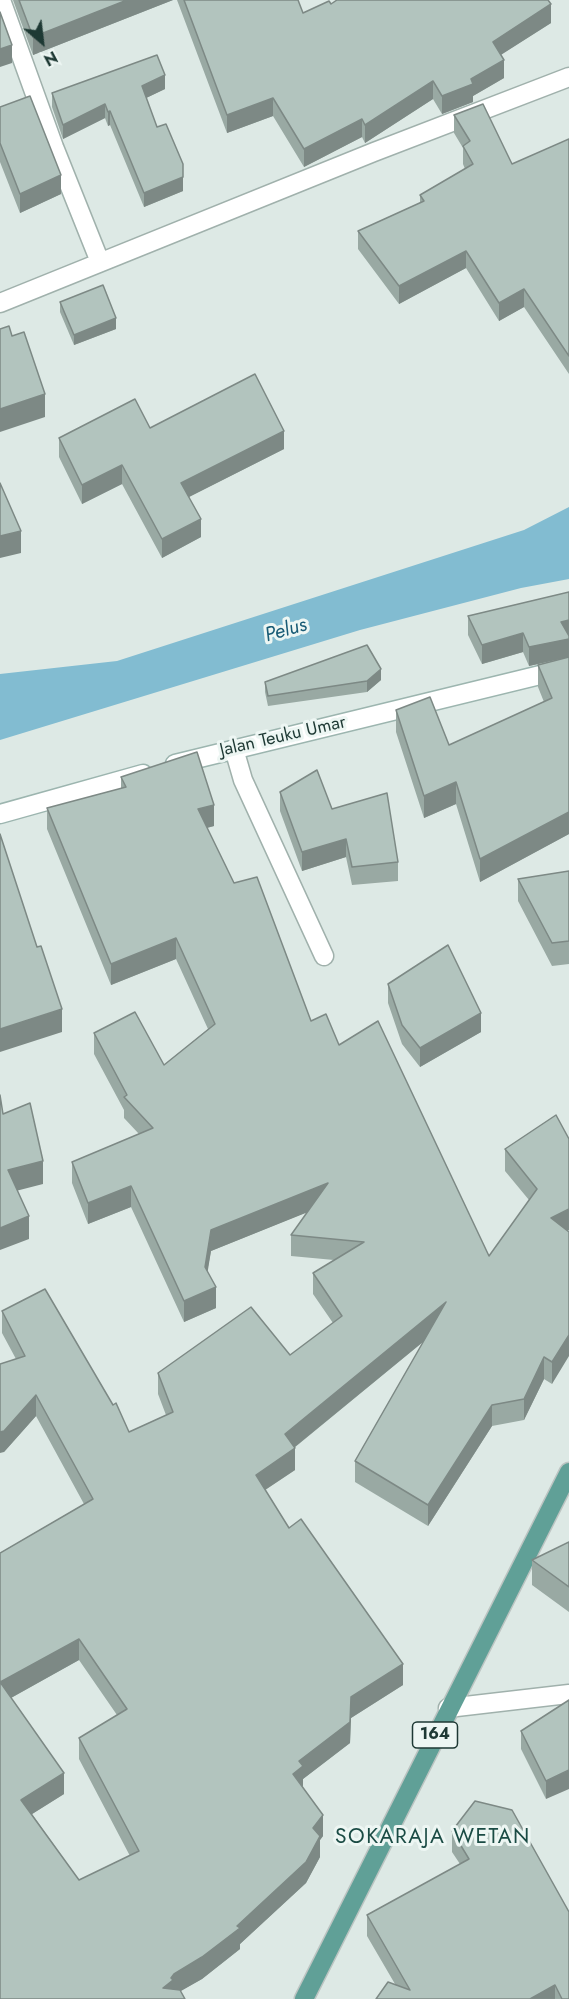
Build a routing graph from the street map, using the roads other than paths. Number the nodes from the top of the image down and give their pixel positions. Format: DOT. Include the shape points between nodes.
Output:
graph roads {
  1 [pos="2,0"];
  2 [pos="569,77"];
  3 [pos="100,262"];
  4 [pos="0,303"];
  5 [pos="569,668"];
  6 [pos="234,749"];
  7 [pos="0,814"];
  8 [pos="324,957"];
  9 [pos="569,1472"];
  10 [pos="569,1694"];
  11 [pos="448,1708"];
  12 [pos="304,1999"];
  1 -- 3 [label="street"];
  2 -- 3 [label="street"];
  3 -- 4 [label="street"];
  5 -- 6 [label="street, Jalan Teuku Umar"];
  6 -- 7 [label="street, Jalan Teuku Umar"];
  6 -- 8 [label="street" via="243,780"];
  9 -- 11 [label="main road, 164"];
  10 -- 11 [label="street"];
  11 -- 12 [label="main road, 164"];
}
